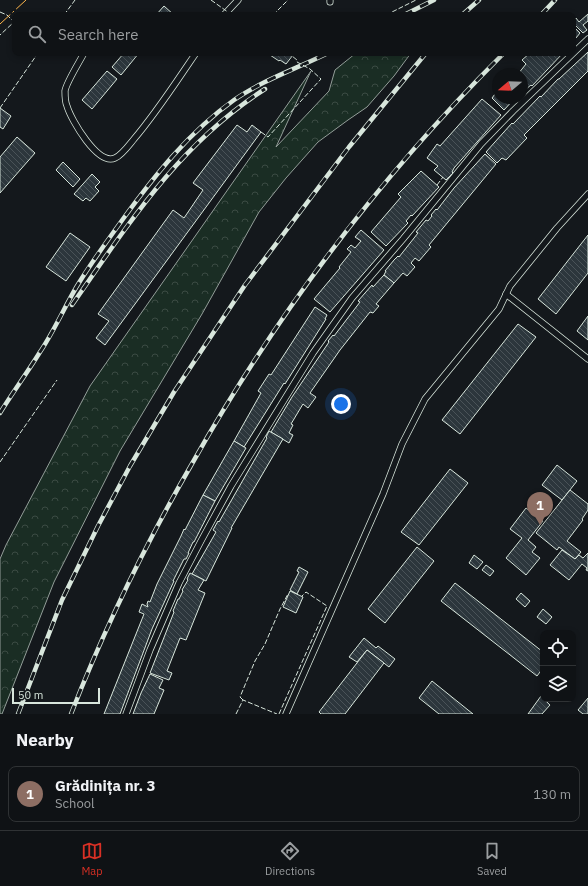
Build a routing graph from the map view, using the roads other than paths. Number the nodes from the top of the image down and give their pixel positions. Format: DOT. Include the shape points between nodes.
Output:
graph roads {
  1 [pos="238,0"];
  2 [pos="227,12"];
  3 [pos="588,39"];
  4 [pos="576,51"];
  5 [pos="82,56"];
  6 [pos="194,56"];
  7 [pos="570,56"];
  8 [pos="588,194"];
  9 [pos="506,294"];
  10 [pos="588,359"];
  11 [pos="126,714"];
  12 [pos="286,714"];
  1 -- 2 [label="lane"];
  3 -- 4 [label="lane"];
  5 -- 6 [label="lane" via="65,90 66,106 79,130 94,149 110,160 127,148 148,123"];
  7 -- 11 [label="lane" via="481,144 352,298 313,352 231,486 179,583"];
  8 -- 9 [label="lane" via="557,228"];
  9 -- 10 [label="lane"];
  9 -- 12 [label="lane" via="499,309 425,399 412,423"];
}
